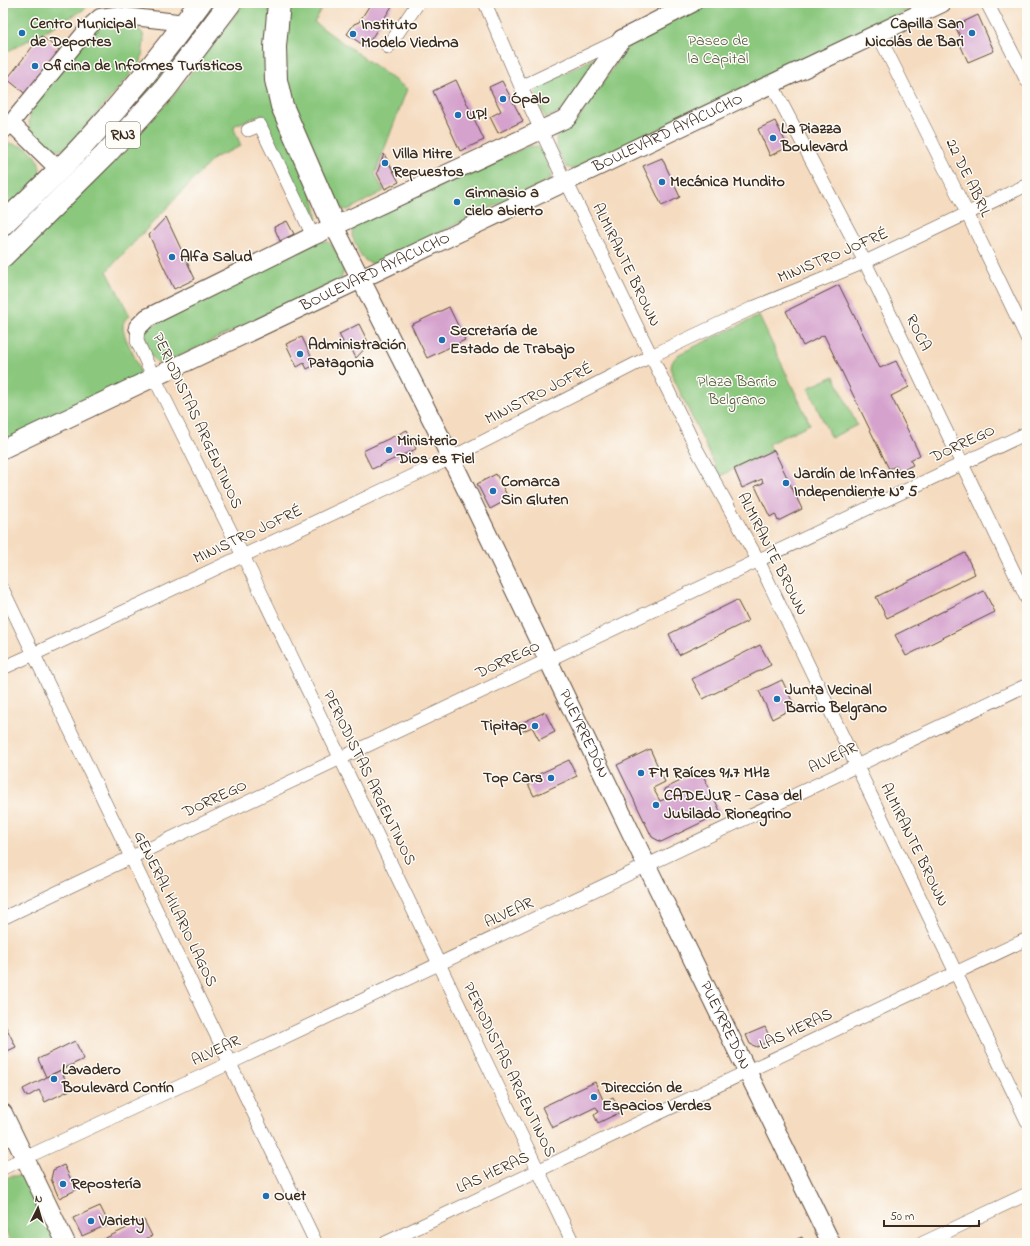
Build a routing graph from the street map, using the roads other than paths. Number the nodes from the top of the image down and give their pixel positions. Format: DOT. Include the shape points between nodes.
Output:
graph roads {
  1 [pos="200,3"];
  2 [pos="230,3"];
  3 [pos="279,3"];
  4 [pos="418,3"];
  5 [pos="485,3"];
  6 [pos="692,3"];
  7 [pos="942,3"];
  8 [pos="987,3"];
  9 [pos="186,23"];
  10 [pos="878,34"];
  11 [pos="622,39"];
  12 [pos="388,47"];
  13 [pos="1027,81"];
  14 [pos="772,85"];
  15 [pos="522,87"];
  16 [pos="7,127"];
  17 [pos="248,130"];
  18 [pos="542,131"];
  19 [pos="59,170"];
  20 [pos="565,182"];
  21 [pos="1027,185"];
  22 [pos="967,214"];
  23 [pos="3,224"];
  24 [pos="334,226"];
  25 [pos="313,236"];
  26 [pos="3,256"];
  27 [pos="865,262"];
  28 [pos="360,279"];
  29 [pos="138,327"];
  30 [pos="1027,338"];
  31 [pos="651,356"];
  32 [pos="154,377"];
  33 [pos="1027,433"];
  34 [pos="3,449"];
  35 [pos="451,458"];
  36 [pos="962,464"];
  37 [pos="243,555"];
  38 [pos="758,560"];
  39 [pos="3,590"];
  40 [pos="1027,600"];
  41 [pos="34,654"];
  42 [pos="548,660"];
  43 [pos="3,668"];
  44 [pos="1027,684"];
  45 [pos="340,758"];
  46 [pos="857,766"];
  47 [pos="132,857"];
  48 [pos="647,866"];
  49 [pos="3,918"];
  50 [pos="1027,939"];
  51 [pos="439,964"];
  52 [pos="956,973"];
  53 [pos="230,1063"];
  54 [pos="748,1072"];
  55 [pos="3,1113"];
  56 [pos="1027,1120"];
  57 [pos="25,1158"];
  58 [pos="3,1168"];
  59 [pos="538,1170"];
  60 [pos="1027,1194"];
  61 [pos="66,1243"];
  62 [pos="316,1243"];
  63 [pos="385,1243"];
  64 [pos="573,1243"];
  65 [pos="831,1243"];
  66 [pos="922,1243"];
  1 -- 9 [label="highway, RN3"];
  2 -- 26 [label="highway, RN3" via="160,95 105,156"];
  3 -- 24 [label="highway" via="275,48 276,80 282,106"];
  4 -- 12 [label="street"];
  5 -- 15 [label="street, ALMIRANTE BROWN"];
  6 -- 11 [label="main road"];
  7 -- 10 [label="main road, BOULEVARD AYACUCHO"];
  8 -- 13 [label="street"];
  9 -- 16 [label="street" via="115,15 100,17"];
  9 -- 19 [label="highway, RN3" via="88,141"];
  10 -- 14 [label="main road, BOULEVARD AYACUCHO"];
  10 -- 22 [label="street, 22 DE ABRIL"];
  11 -- 15 [label="street"];
  11 -- 18 [label="main road" via="567,118"];
  14 -- 20 [label="main road, BOULEVARD AYACUCHO"];
  14 -- 27 [label="street, ROCA"];
  15 -- 18 [label="street, ALMIRANTE BROWN"];
  16 -- 19 [label="street"];
  17 -- 25 [label="street" via="260,125"];
  18 -- 20 [label="street, ALMIRANTE BROWN"];
  18 -- 24 [label="main road"];
  19 -- 23 [label="highway, RN3"];
  20 -- 28 [label="main road, BOULEVARD AYACUCHO"];
  20 -- 31 [label="street, ALMIRANTE BROWN"];
  21 -- 22 [label="street, MINISTRO JOFRÉ"];
  22 -- 27 [label="street, MINISTRO JOFRÉ"];
  22 -- 30 [label="street, 22 DE ABRIL"];
  24 -- 25 [label="main road"];
  24 -- 28 [label="main road, PUEYRREDÓN"];
  25 -- 29 [label="main road" via="147,318"];
  27 -- 31 [label="street, MINISTRO JOFRÉ" via="755,307"];
  27 -- 36 [label="street, ROCA"];
  28 -- 32 [label="main road, BOULEVARD AYACUCHO"];
  28 -- 35 [label="main road, PUEYRREDÓN"];
  29 -- 32 [label="street, PERIODISTAS ARGENTINOS" via="137,340"];
  31 -- 35 [label="street, MINISTRO JOFRÉ"];
  31 -- 38 [label="street, ALMIRANTE BROWN" via="698,450"];
  32 -- 34 [label="main road, BOULEVARD AYACUCHO"];
  32 -- 37 [label="street, PERIODISTAS ARGENTINOS"];
  33 -- 36 [label="street, DORREGO"];
  35 -- 37 [label="street, MINISTRO JOFRÉ"];
  35 -- 42 [label="main road, PUEYRREDÓN"];
  36 -- 38 [label="street, DORREGO"];
  36 -- 40 [label="street, ROCA"];
  37 -- 41 [label="street, MINISTRO JOFRÉ"];
  37 -- 45 [label="street, PERIODISTAS ARGENTINOS"];
  38 -- 42 [label="street, DORREGO"];
  38 -- 46 [label="street, ALMIRANTE BROWN"];
  39 -- 41 [label="street, GENERAL HILARIO LAGOS"];
  41 -- 43 [label="street, MINISTRO JOFRÉ"];
  41 -- 47 [label="street, GENERAL HILARIO LAGOS"];
  42 -- 45 [label="street, DORREGO"];
  42 -- 48 [label="main road, PUEYRREDÓN"];
  44 -- 46 [label="street, ALVEAR"];
  45 -- 47 [label="street, DORREGO"];
  45 -- 51 [label="street, PERIODISTAS ARGENTINOS"];
  46 -- 48 [label="street, ALVEAR"];
  46 -- 52 [label="street, ALMIRANTE BROWN"];
  47 -- 49 [label="street, DORREGO"];
  47 -- 53 [label="street, GENERAL HILARIO LAGOS"];
  48 -- 51 [label="street, ALVEAR"];
  48 -- 54 [label="main road, PUEYRREDÓN"];
  50 -- 52 [label="street, LAS HERAS"];
  51 -- 53 [label="street, ALVEAR"];
  51 -- 59 [label="street, PERIODISTAS ARGENTINOS"];
  52 -- 54 [label="street, LAS HERAS"];
  52 -- 56 [label="street, ALMIRANTE BROWN"];
  53 -- 57 [label="street, ALVEAR"];
  53 -- 62 [label="street, GENERAL HILARIO LAGOS"];
  54 -- 59 [label="street, LAS HERAS"];
  54 -- 65 [label="main road, PUEYRREDÓN"];
  55 -- 57 [label="main road"];
  57 -- 58 [label="street, ALVEAR"];
  57 -- 61 [label="main road"];
  59 -- 63 [label="street, LAS HERAS"];
  59 -- 64 [label="street, PERIODISTAS ARGENTINOS"];
  60 -- 66 [label="street"];
}
